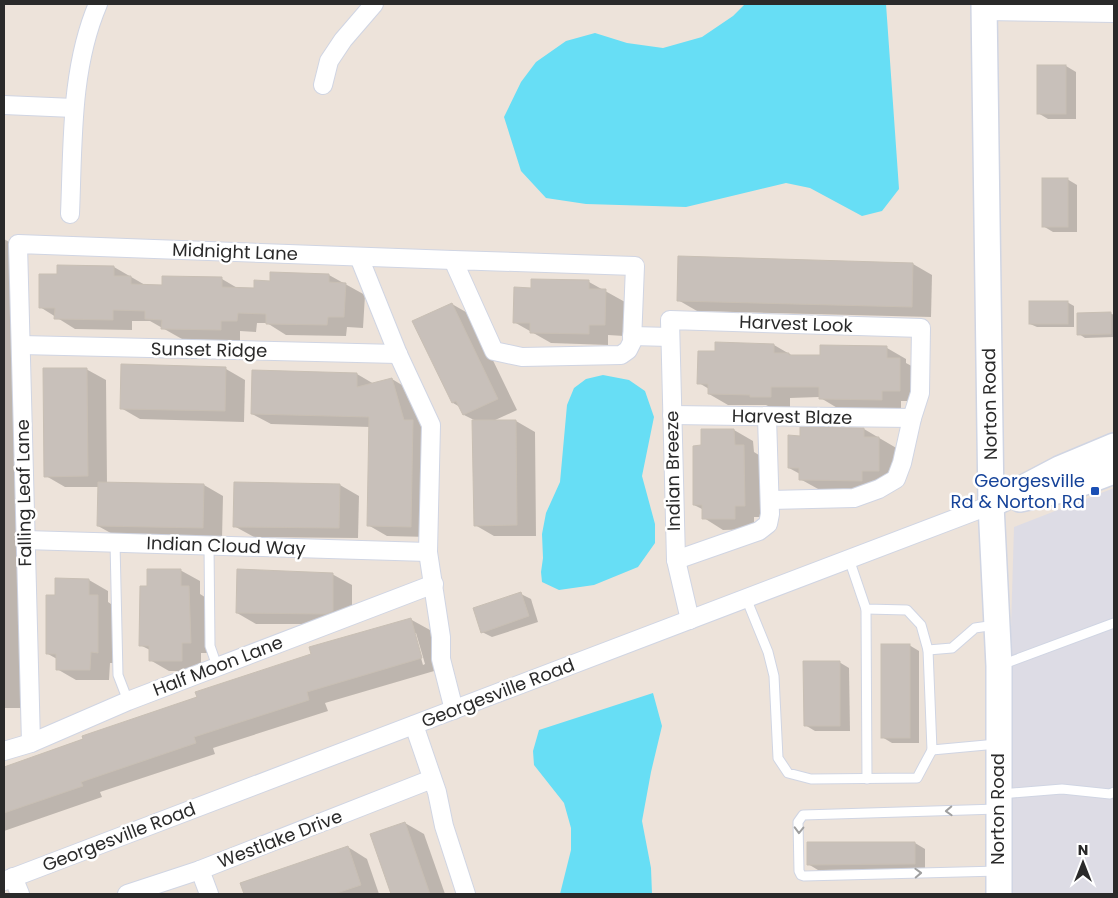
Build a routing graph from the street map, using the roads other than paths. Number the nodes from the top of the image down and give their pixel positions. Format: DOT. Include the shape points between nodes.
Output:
graph roads {
  1 [pos="98,4"];
  2 [pos="374,4"];
  3 [pos="984,7"];
  4 [pos="1114,13"];
  5 [pos="322,85"];
  6 [pos="4,105"];
  7 [pos="74,108"];
  8 [pos="70,214"];
  9 [pos="18,244"];
  10 [pos="359,257"];
  11 [pos="452,260"];
  12 [pos="670,329"];
  13 [pos="632,336"];
  14 [pos="21,345"];
  15 [pos="398,354"];
  16 [pos="672,415"];
  17 [pos="767,416"];
  18 [pos="912,418"];
  19 [pos="1114,446"];
  20 [pos="1114,471"];
  21 [pos="770,500"];
  22 [pos="991,505"];
  23 [pos="25,540"];
  24 [pos="115,543"];
  25 [pos="209,545"];
  26 [pos="428,552"];
  27 [pos="849,559"];
  28 [pos="676,560"];
  29 [pos="434,584"];
  30 [pos="746,598"];
  31 [pos="866,608"];
  32 [pos="690,620"];
  33 [pos="1114,623"];
  34 [pos="996,625"];
  35 [pos="928,650"];
  36 [pos="217,666"];
  37 [pos="998,666"];
  38 [pos="128,701"];
  39 [pos="454,710"];
  40 [pos="414,725"];
  41 [pos="31,743"];
  42 [pos="998,744"];
  43 [pos="932,750"];
  44 [pos="4,751"];
  45 [pos="867,779"];
  46 [pos="432,780"];
  47 [pos="1114,792"];
  48 [pos="998,802"];
  49 [pos="200,870"];
  50 [pos="8,879"];
  51 [pos="999,882"];
  52 [pos="20,894"];
  53 [pos="127,894"];
  54 [pos="209,894"];
  55 [pos="466,894"];
  1 -- 7 [label="street" via="84,41"];
  2 -- 5 [label="street" via="329,61"];
  3 -- 4 [label="street"];
  3 -- 22 [label="main road, Norton Road"];
  6 -- 7 [label="street"];
  7 -- 8 [label="street"];
  9 -- 10 [label="street, Midnight Lane"];
  9 -- 14 [label="street, Falling Leaf Lane"];
  10 -- 11 [label="street, Midnight Lane"];
  10 -- 15 [label="street"];
  11 -- 13 [label="street" via="494,350 522,357 621,355 628,350"];
  11 -- 13 [label="street, Midnight Lane" via="635,266"];
  12 -- 13 [label="street"];
  12 -- 16 [label="street, Indian Breeze"];
  12 -- 18 [label="street, Harvest Look" via="921,328 920,393"];
  14 -- 15 [label="street, Sunset Ridge"];
  14 -- 23 [label="street, Falling Leaf Lane"];
  15 -- 26 [label="street" via="431,425"];
  16 -- 17 [label="street, Harvest Blaze"];
  16 -- 28 [label="street, Indian Breeze"];
  17 -- 18 [label="street, Harvest Blaze"];
  17 -- 21 [label="street"];
  18 -- 21 [label="street" via="896,479 879,490 854,498"];
  19 -- 22 [label="main road, Georgesville Road" via="1059,469"];
  20 -- 22 [label="main road, Georgesville Road" via="1066,489"];
  21 -- 28 [label="street" via="768,524 759,531"];
  22 -- 27 [label="street, Georgesville Road"];
  22 -- 34 [label="main road, Norton Road"];
  23 -- 24 [label="street, Indian Cloud Way"];
  23 -- 41 [label="street, Falling Leaf Lane"];
  24 -- 25 [label="street, Indian Cloud Way"];
  24 -- 38 [label="lane" via="118,674"];
  25 -- 26 [label="street, Indian Cloud Way"];
  25 -- 36 [label="lane" via="210,646"];
  26 -- 29 [label="street"];
  27 -- 30 [label="street, Georgesville Road"];
  27 -- 31 [label="lane"];
  28 -- 32 [label="street, Indian Breeze"];
  29 -- 36 [label="street, Half Moon Lane"];
  29 -- 39 [label="street" via="441,659"];
  30 -- 32 [label="street, Georgesville Road"];
  30 -- 45 [label="lane" via="774,676 778,758 788,773 811,780"];
  31 -- 35 [label="lane" via="907,610 921,625"];
  31 -- 45 [label="lane"];
  32 -- 39 [label="street, Georgesville Road"];
  33 -- 37 [label="lane"];
  34 -- 35 [label="lane" via="976,628 952,648"];
  34 -- 37 [label="main road, Norton Road"];
  35 -- 43 [label="lane"];
  36 -- 38 [label="street, Half Moon Lane"];
  37 -- 42 [label="main road, Norton Road"];
  38 -- 41 [label="street, Half Moon Lane"];
  39 -- 40 [label="street, Georgesville Road"];
  40 -- 46 [label="street"];
  40 -- 50 [label="street, Georgesville Road"];
  41 -- 44 [label="street, Half Moon Lane"];
  42 -- 43 [label="lane"];
  42 -- 48 [label="main road, Norton Road"];
  43 -- 45 [label="lane" via="917,778"];
  46 -- 49 [label="street, Westlake Drive"];
  46 -- 55 [label="street"];
  47 -- 48 [label="lane" via="1062,789"];
  48 -- 51 [label="main road, Norton Road"];
  48 -- 51 [label="lane, one-way" via="803,815 798,822 798,832 799,871 804,876"];
  49 -- 53 [label="street, Westlake Drive"];
  49 -- 54 [label="street"];
  50 -- 52 [label="street"];
}
